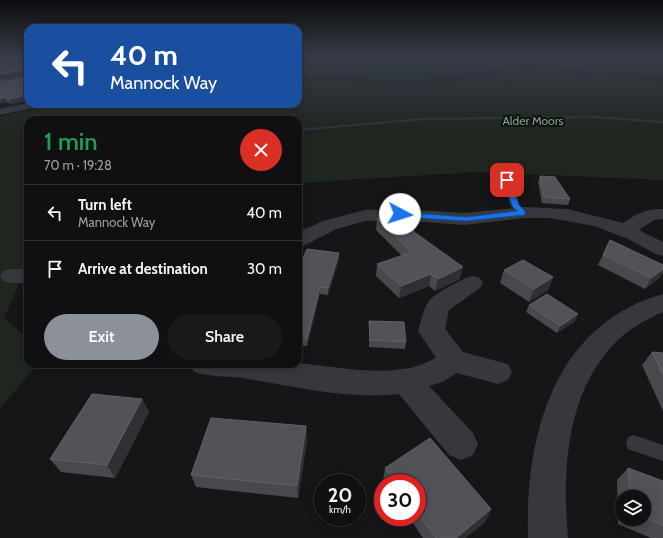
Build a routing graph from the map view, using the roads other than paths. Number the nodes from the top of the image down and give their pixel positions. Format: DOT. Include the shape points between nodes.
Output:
graph roads {
  1 [pos="24,107"];
  2 [pos="0,112"];
  3 [pos="507,180"];
  4 [pos="523,213"];
  5 [pos="663,214"];
  6 [pos="626,231"];
  7 [pos="302,238"];
  8 [pos="663,250"];
  9 [pos="472,283"];
  10 [pos="663,302"];
  11 [pos="454,361"];
  12 [pos="259,368"];
  13 [pos="498,372"];
  14 [pos="406,381"];
  15 [pos="634,443"];
  16 [pos="461,444"];
  17 [pos="663,454"];
  18 [pos="548,538"];
  1 -- 2 [label="street"];
  3 -- 4 [label="lane" via="515,206"];
  4 -- 6 [label="street" via="571,216"];
  4 -- 7 [label="street" via="466,219 372,215 333,223"];
  5 -- 6 [label="street" via="641,218"];
  6 -- 8 [label="street"];
  9 -- 11 [label="street" via="438,306 431,331"];
  10 -- 18 [label="street" via="635,313 616,325 587,355 578,369 562,404 551,451"];
  11 -- 13 [label="street"];
  11 -- 14 [label="street" via="441,370"];
  12 -- 14 [label="street" via="371,383"];
  14 -- 16 [label="street"];
  15 -- 17 [label="lane"];
}
